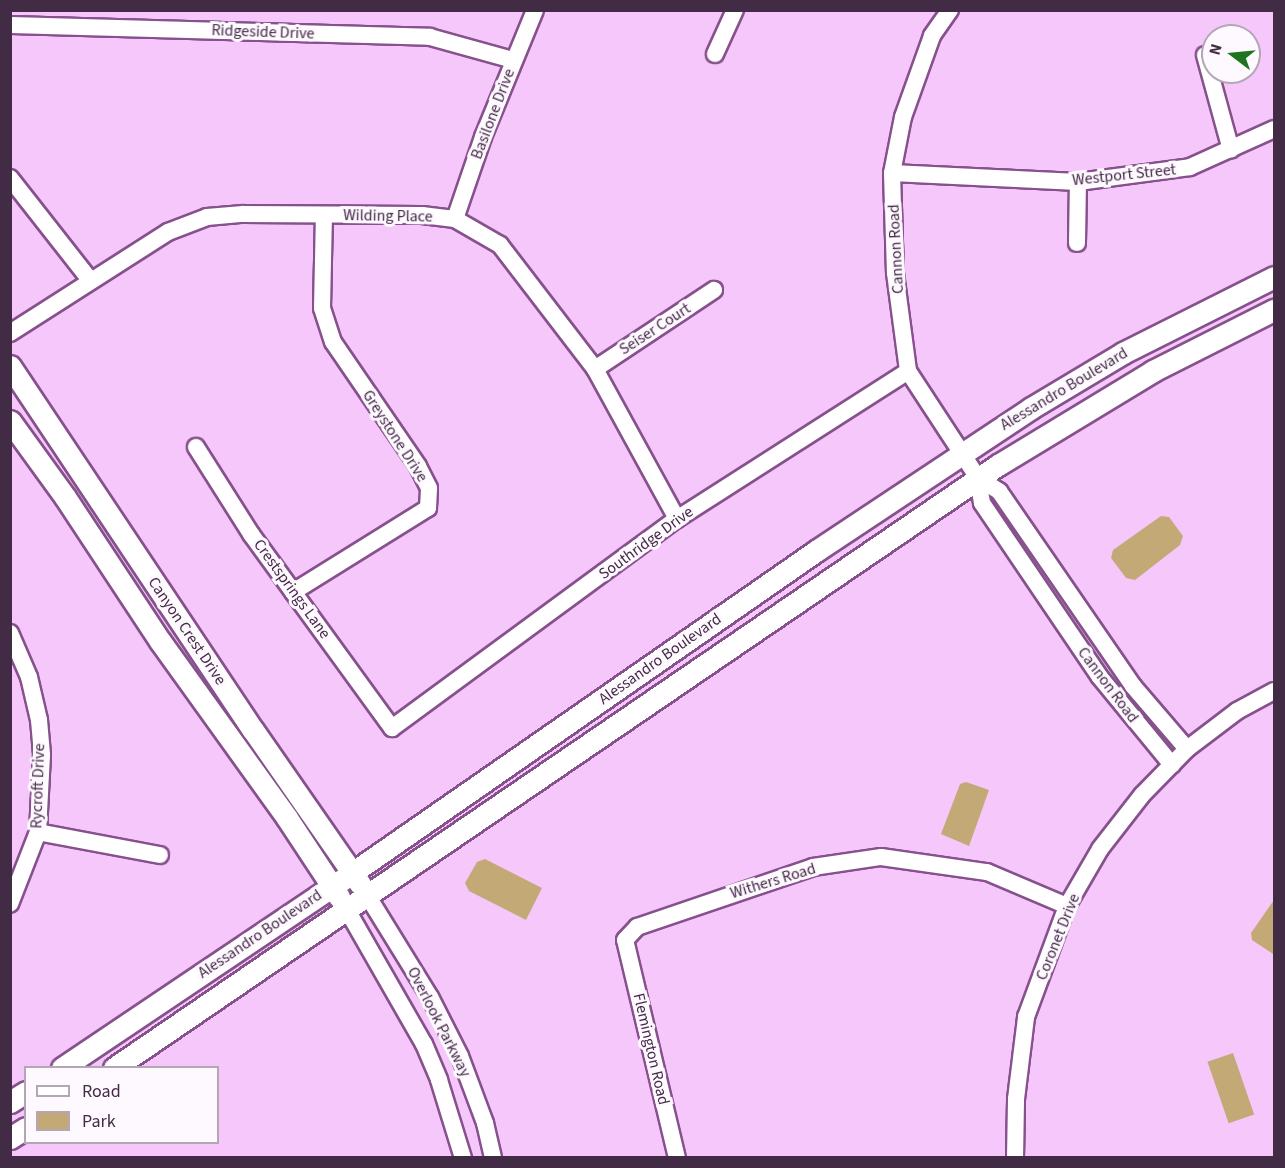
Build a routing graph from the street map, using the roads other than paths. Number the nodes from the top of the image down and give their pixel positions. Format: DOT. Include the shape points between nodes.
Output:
graph roads {
  1 [pos="535,10"];
  2 [pos="735,10"];
  3 [pos="950,10"];
  4 [pos="10,25"];
  5 [pos="715,54"];
  6 [pos="513,60"];
  7 [pos="1213,84"];
  8 [pos="1275,129"];
  9 [pos="1232,150"];
  10 [pos="892,173"];
  11 [pos="10,178"];
  12 [pos="1078,183"];
  13 [pos="324,215"];
  14 [pos="455,219"];
  15 [pos="1077,243"];
  16 [pos="1275,277"];
  17 [pos="90,280"];
  18 [pos="714,290"];
  19 [pos="1275,310"];
  20 [pos="10,333"];
  21 [pos="10,366"];
  22 [pos="595,369"];
  23 [pos="908,371"];
  24 [pos="10,421"];
  25 [pos="196,447"];
  26 [pos="961,454"];
  27 [pos="978,478"];
  28 [pos="677,519"];
  29 [pos="293,592"];
  30 [pos="10,633"];
  31 [pos="1275,692"];
  32 [pos="392,728"];
  33 [pos="1187,749"];
  34 [pos="1172,765"];
  35 [pos="38,832"];
  36 [pos="160,855"];
  37 [pos="352,873"];
  38 [pos="332,885"];
  39 [pos="367,895"];
  40 [pos="10,904"];
  41 [pos="1068,906"];
  42 [pos="346,908"];
  43 [pos="625,940"];
  44 [pos="65,1066"];
  45 [pos="117,1066"];
  46 [pos="24,1093"];
  47 [pos="10,1102"];
  48 [pos="24,1129"];
  49 [pos="10,1138"];
  50 [pos="463,1158"];
  51 [pos="493,1158"];
  52 [pos="677,1158"];
  53 [pos="1015,1158"];
  1 -- 6 [label="street, Basilone Drive"];
  2 -- 5 [label="street"];
  3 -- 10 [label="street, Cannon Road" via="932,36 903,117"];
  4 -- 6 [label="street, Ridgeside Drive" via="430,37"];
  6 -- 14 [label="street, Basilone Drive"];
  7 -- 9 [label="street"];
  8 -- 9 [label="street, Westport Street"];
  9 -- 12 [label="street, Westport Street" via="1190,167"];
  10 -- 12 [label="street, Westport Street"];
  10 -- 23 [label="street, Cannon Road" via="895,273"];
  11 -- 17 [label="street"];
  12 -- 15 [label="street"];
  13 -- 14 [label="street, Wilding Place" via="422,214"];
  13 -- 17 [label="street, Wilding Place" via="207,217 168,232"];
  13 -- 29 [label="street, Greystone Drive" via="322,308 333,342 418,466 429,488 428,508"];
  14 -- 22 [label="street, Wilding Place" via="500,245"];
  16 -- 26 [label="main road, Alessandro Boulevard" via="1123,353"];
  17 -- 20 [label="street, Wilding Place"];
  18 -- 22 [label="street, Seiser Court"];
  19 -- 27 [label="main road, Alessandro Boulevard" via="1153,371"];
  21 -- 37 [label="main road, Canyon Crest Drive"];
  22 -- 28 [label="street, Wilding Place"];
  23 -- 26 [label="street, Cannon Road"];
  23 -- 28 [label="street, Southridge Drive"];
  24 -- 38 [label="main road, Canyon Crest Drive"];
  25 -- 29 [label="street, Crestsprings Lane"];
  26 -- 27 [label="street, Cannon Road"];
  26 -- 37 [label="main road, Alessandro Boulevard"];
  27 -- 33 [label="street, Cannon Road" via="999,491 1133,686"];
  27 -- 34 [label="street, Cannon Road" via="982,503 1099,676"];
  27 -- 39 [label="main road, Alessandro Boulevard"];
  28 -- 32 [label="street, Southridge Drive"];
  29 -- 32 [label="street, Crestsprings Lane"];
  30 -- 35 [label="street, Rycroft Drive" via="29,677 39,720 42,755"];
  31 -- 33 [label="street, Coronet Drive" via="1237,711"];
  33 -- 34 [label="street, Coronet Drive"];
  34 -- 41 [label="street, Coronet Drive" via="1142,795 1100,849"];
  35 -- 36 [label="street"];
  35 -- 40 [label="street, Rycroft Drive"];
  37 -- 38 [label="main road, Alessandro Boulevard"];
  37 -- 39 [label="main road, Canyon Crest Drive"];
  38 -- 42 [label="main road, Canyon Crest Drive"];
  38 -- 44 [label="main road, Alessandro Boulevard"];
  39 -- 42 [label="main road, Alessandro Boulevard"];
  39 -- 51 [label="street, Overlook Parkway" via="430,997 460,1056 485,1123"];
  41 -- 43 [label="street, Withers Road" via="987,872 881,857 813,867 637,927"];
  41 -- 53 [label="street, Coronet Drive" via="1026,1017 1016,1099"];
  42 -- 45 [label="main road, Alessandro Boulevard"];
  42 -- 50 [label="street, Overlook Parkway" via="424,1044"];
  43 -- 52 [label="street, Flemington Road"];
  46 -- 47 [label="main road"];
  48 -- 49 [label="main road"];
}
